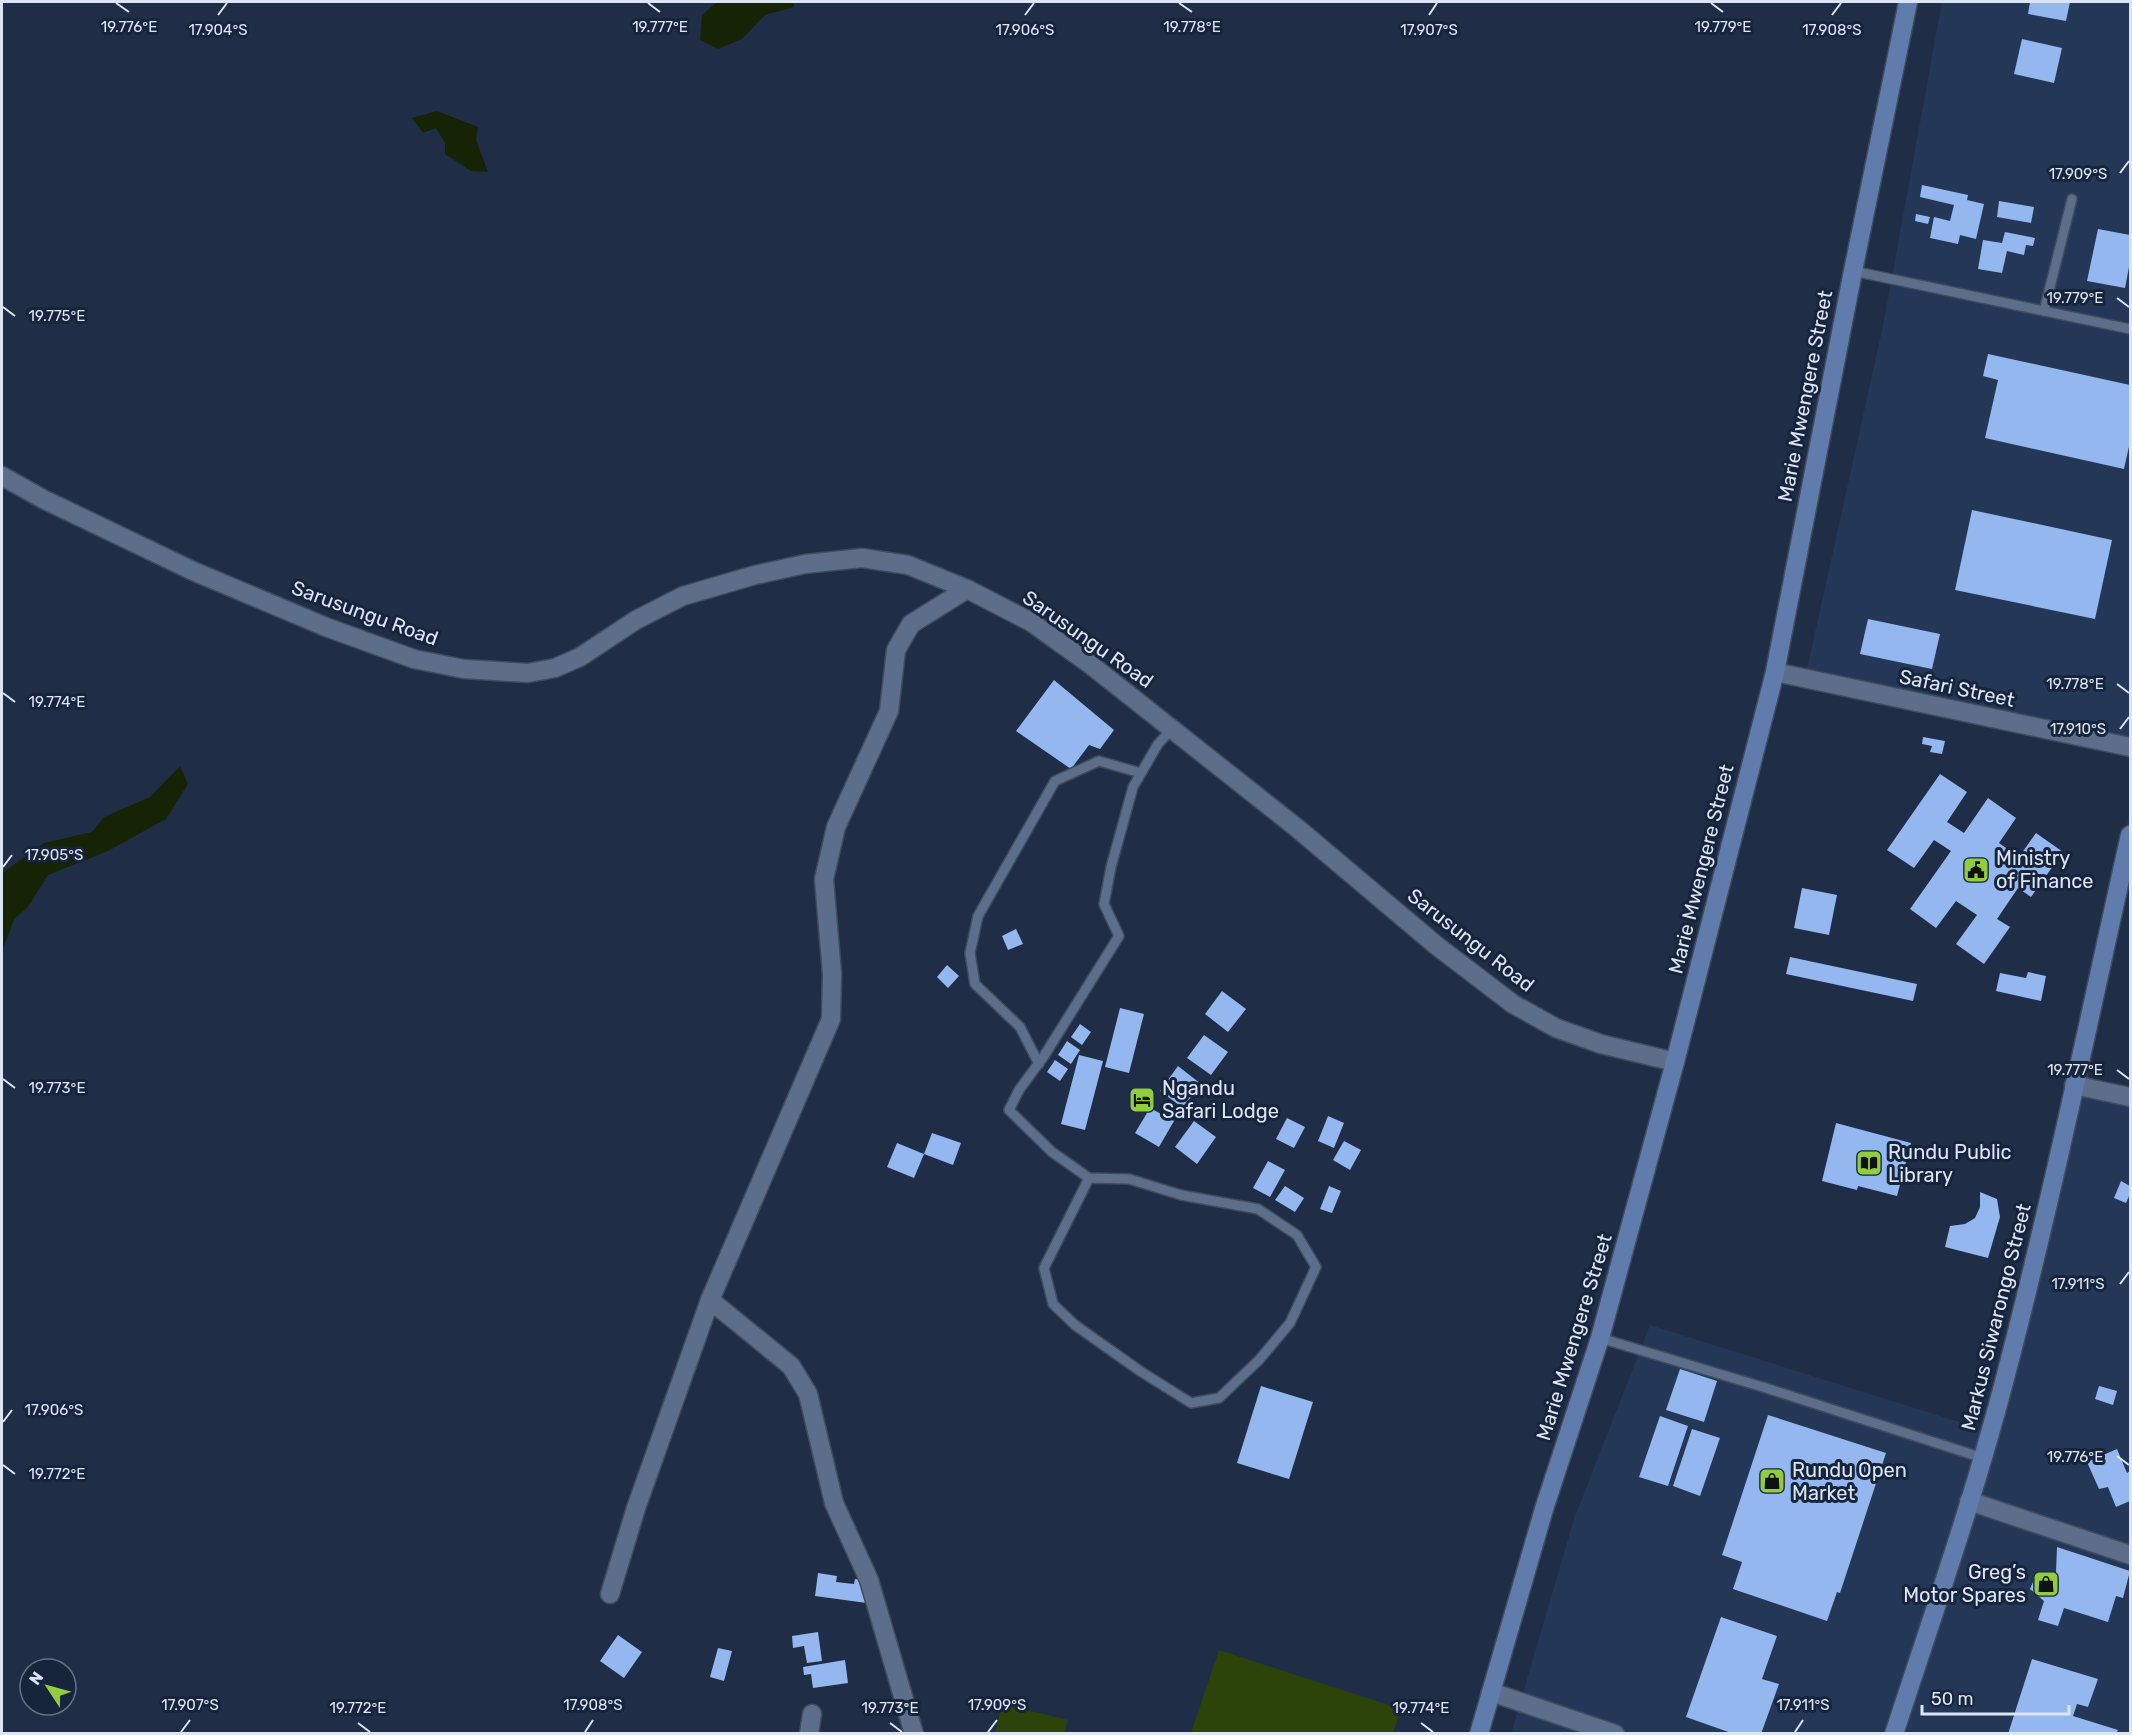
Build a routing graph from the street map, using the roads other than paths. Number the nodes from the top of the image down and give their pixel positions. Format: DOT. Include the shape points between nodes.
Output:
graph roads {
  1 [pos="1908,2"];
  2 [pos="2072,199"];
  3 [pos="1853,271"];
  4 [pos="2044,311"];
  5 [pos="2130,329"];
  6 [pos="2,476"];
  7 [pos="967,589"];
  8 [pos="1775,672"];
  9 [pos="1173,728"];
  10 [pos="2130,747"];
  11 [pos="1141,773"];
  12 [pos="2130,835"];
  13 [pos="1675,1062"];
  14 [pos="1039,1064"];
  15 [pos="2074,1085"];
  16 [pos="2130,1097"];
  17 [pos="1089,1179"];
  18 [pos="710,1300"];
  19 [pos="1600,1338"];
  20 [pos="1983,1458"];
  21 [pos="1970,1501"];
  22 [pos="2130,1555"];
  23 [pos="610,1594"];
  24 [pos="1491,1692"];
  25 [pos="812,1714"];
  26 [pos="809,1734"];
  27 [pos="914,1734"];
  28 [pos="1479,1734"];
  29 [pos="1615,1734"];
  30 [pos="1894,1734"];
  1 -- 3 [label="main road, Marie Mwengere Street"];
  2 -- 4 [label="lane"];
  3 -- 4 [label="lane"];
  3 -- 8 [label="main road, Marie Mwengere Street"];
  4 -- 5 [label="lane"];
  6 -- 7 [label="street, Sarusungu Road" via="202,575 326,627 414,659 464,669 528,673 555,668 683,596 805,564 862,558 908,565"];
  7 -- 9 [label="street, Sarusungu Road" via="1031,622"];
  7 -- 18 [label="street" via="912,624 896,650 889,711 836,827 824,879 832,974 831,1019"];
  8 -- 10 [label="street, Safari Street"];
  8 -- 13 [label="main road, Marie Mwengere Street"];
  9 -- 11 [label="lane"];
  9 -- 13 [label="street, Sarusungu Road" via="1446,954 1513,1004 1557,1028 1601,1044"];
  11 -- 14 [label="lane" via="1133,787 1104,904 1119,936"];
  11 -- 14 [label="lane" via="1099,761 1055,781 978,916 970,954 975,984 1020,1027"];
  12 -- 15 [label="main road, Markus Siwarongo Street"];
  13 -- 19 [label="main road, Marie Mwengere Street"];
  14 -- 17 [label="lane" via="1009,1110 1052,1152"];
  15 -- 16 [label="street"];
  15 -- 20 [label="main road, Markus Siwarongo Street" via="2034,1263"];
  17 -- 17 [label="lane" via="1044,1268 1053,1304 1075,1325 1191,1403 1219,1398 1260,1360 1290,1323 1316,1267 1297,1235 1258,1209 1181,1195 1129,1179"];
  18 -- 23 [label="street" via="636,1508"];
  18 -- 27 [label="street" via="791,1366 808,1394 834,1503 870,1580"];
  19 -- 20 [label="lane"];
  19 -- 24 [label="main road, Marie Mwengere Street" via="1544,1509"];
  20 -- 21 [label="main road, Markus Siwarongo Street"];
  21 -- 22 [label="street"];
  21 -- 30 [label="main road, Markus Siwarongo Street"];
  24 -- 28 [label="main road, Marie Mwengere Street"];
  24 -- 29 [label="street"];
  25 -- 26 [label="street"];
}
